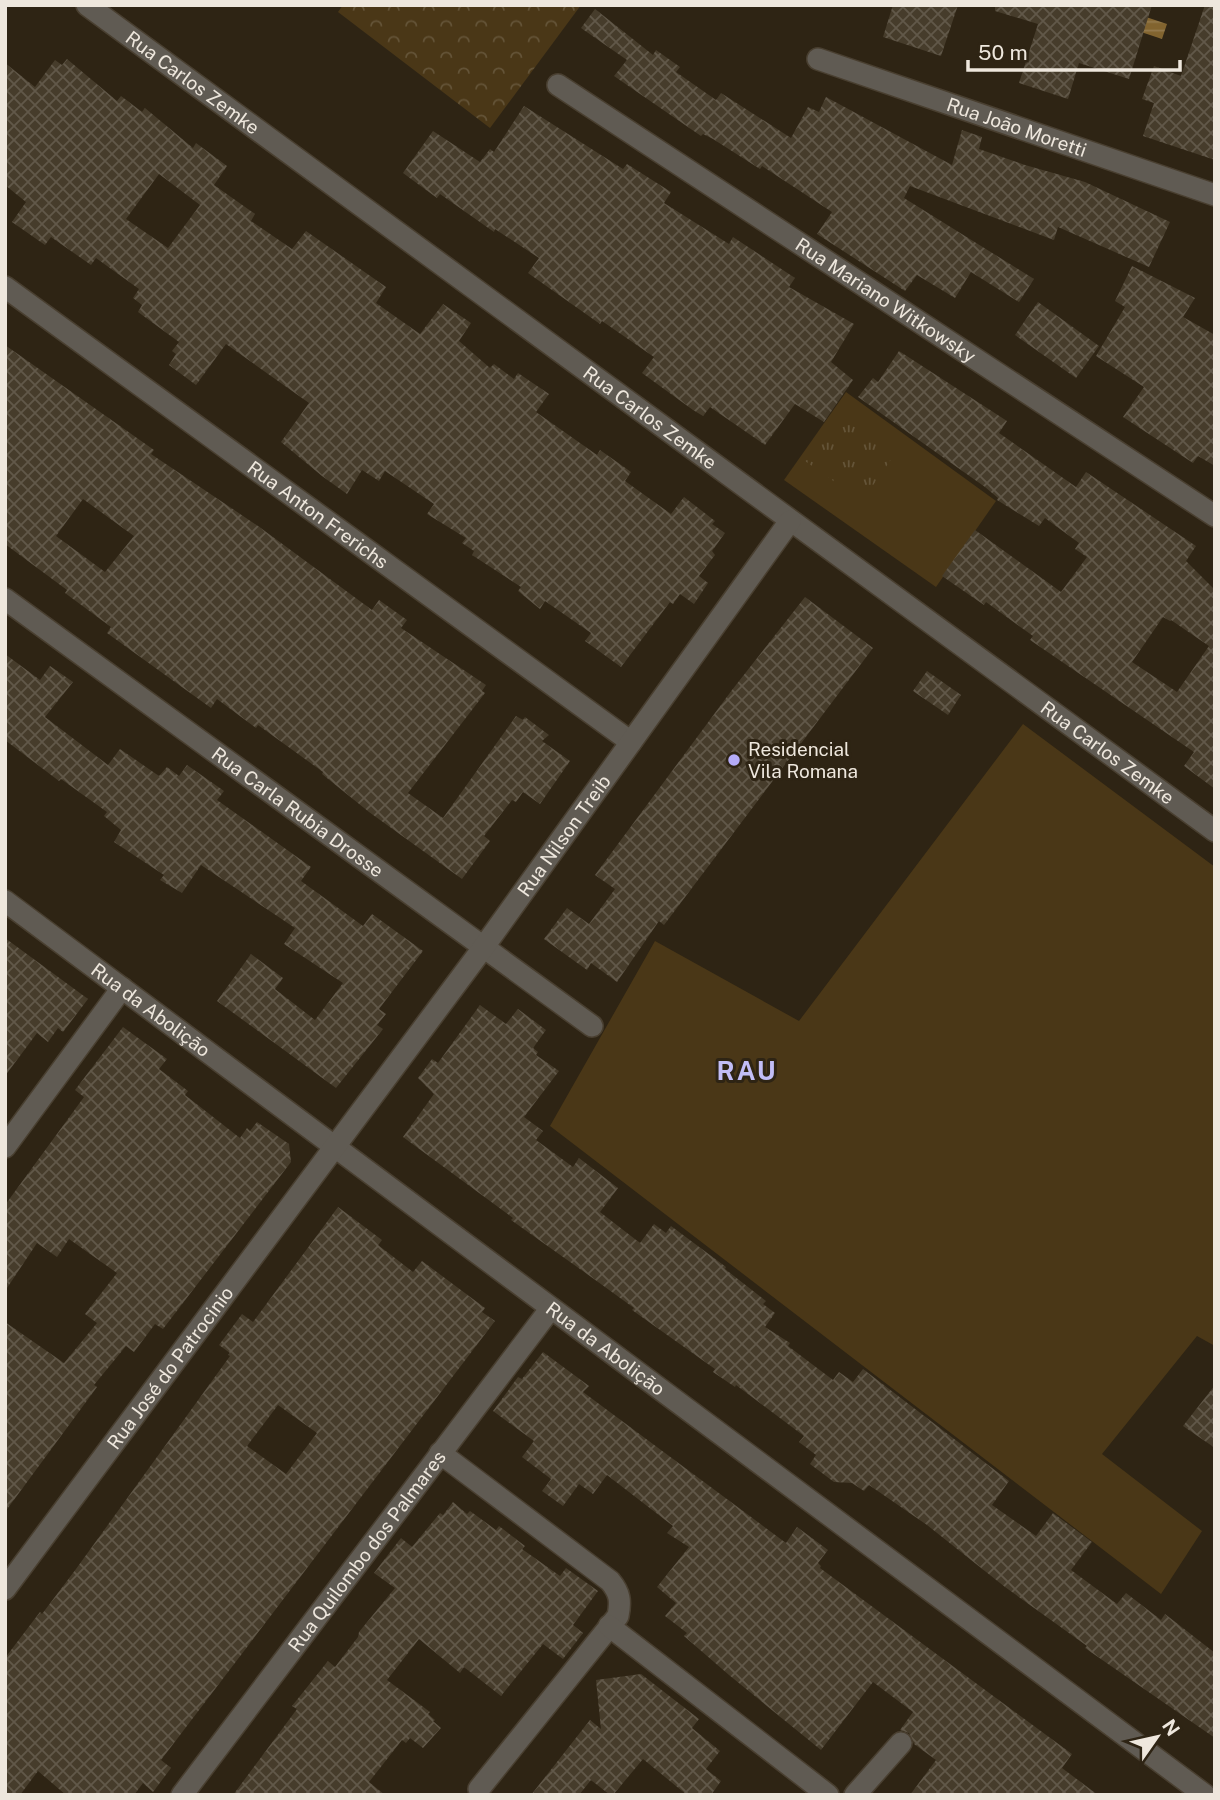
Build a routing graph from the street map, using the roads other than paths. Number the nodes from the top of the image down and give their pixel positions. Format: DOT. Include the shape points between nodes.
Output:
graph roads {
  1 [pos="86,5"];
  2 [pos="818,59"];
  3 [pos="558,85"];
  4 [pos="1215,195"];
  5 [pos="5,287"];
  6 [pos="1215,516"];
  7 [pos="790,522"];
  8 [pos="5,598"];
  9 [pos="631,742"];
  10 [pos="1215,831"];
  11 [pos="5,901"];
  12 [pos="483,948"];
  13 [pos="122,988"];
  14 [pos="592,1026"];
  15 [pos="334,1146"];
  16 [pos="5,1147"];
  17 [pos="551,1308"];
  18 [pos="440,1453"];
  19 [pos="5,1589"];
  20 [pos="609,1626"];
  21 [pos="901,1743"];
  22 [pos="479,1789"];
  23 [pos="182,1795"];
  24 [pos="828,1795"];
  25 [pos="855,1795"];
  26 [pos="1205,1795"];
  1 -- 7 [label="street, Rua Carlos Zemke"];
  2 -- 4 [label="street, Rua João Moretti"];
  3 -- 6 [label="street, Rua Mariano Witkowsky"];
  5 -- 9 [label="street, Rua Anton Frerichs"];
  7 -- 9 [label="street, Rua Nilson Treib"];
  7 -- 10 [label="street, Rua Carlos Zemke"];
  8 -- 12 [label="street, Rua Carla Rubia Drosse"];
  9 -- 12 [label="street, Rua Nilson Treib"];
  11 -- 13 [label="street, Rua da Abolição"];
  12 -- 14 [label="street, Rua Carla Rubia Drosse"];
  12 -- 15 [label="street, Rua Nilson Treib"];
  13 -- 15 [label="street, Rua da Abolição"];
  13 -- 16 [label="street"];
  15 -- 17 [label="street, Rua da Abolição"];
  15 -- 19 [label="street, Rua José do Patrocinio"];
  17 -- 18 [label="street, Rua Quilombo dos Palmares"];
  17 -- 26 [label="street, Rua da Abolição"];
  18 -- 20 [label="street" via="610,1581 621,1602 618,1616"];
  18 -- 23 [label="street, Rua Quilombo dos Palmares"];
  20 -- 22 [label="street"];
  20 -- 24 [label="street"];
  21 -- 25 [label="street"];
}
